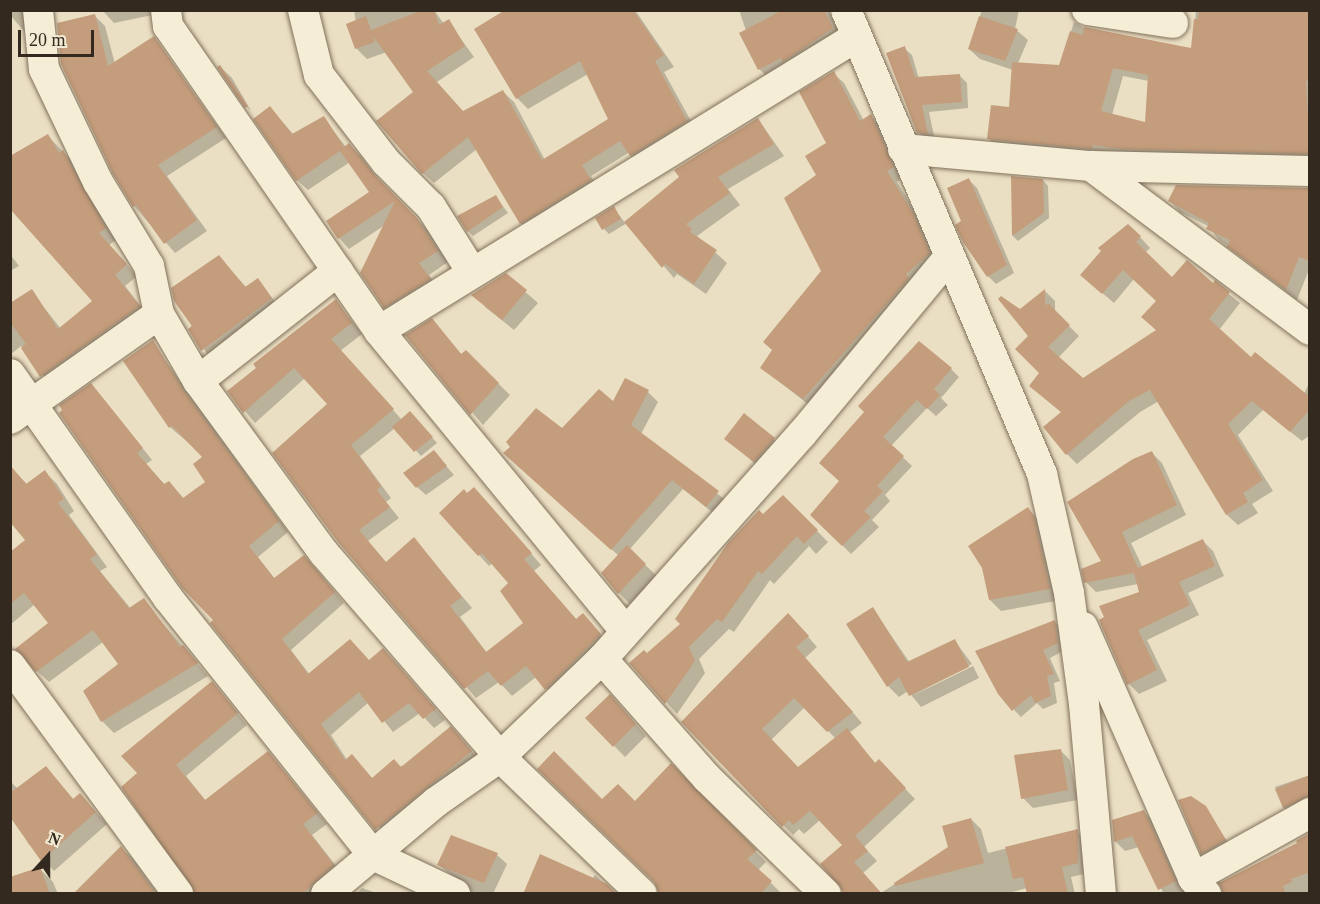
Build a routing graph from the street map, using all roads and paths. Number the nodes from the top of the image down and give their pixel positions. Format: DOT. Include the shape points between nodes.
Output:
graph roads {
  1 [pos="38,10"];
  2 [pos="166,10"];
  3 [pos="303,10"];
  4 [pos="1087,10"];
  5 [pos="1173,23"];
  6 [pos="851,24"];
  7 [pos="903,149"];
  8 [pos="1091,166"];
  9 [pos="1310,171"];
  10 [pos="949,257"];
  11 [pos="338,271"];
  12 [pos="472,272"];
  13 [pos="159,314"];
  14 [pos="1310,330"];
  15 [pos="379,331"];
  16 [pos="10,374"];
  17 [pos="198,381"];
  18 [pos="20,412"];
  19 [pos="1069,593"];
  20 [pos="625,630"];
  21 [pos="602,659"];
  22 [pos="10,665"];
  23 [pos="500,757"];
  24 [pos="1310,813"];
  25 [pos="373,855"];
  26 [pos="1200,886"];
  27 [pos="178,894"];
  28 [pos="326,894"];
  29 [pos="455,894"];
  30 [pos="642,894"];
  31 [pos="826,894"];
  32 [pos="1101,894"];
  1 -- 13 [label="street" via="44,69 98,182 149,266"];
  2 -- 11 [label="street" via="168,26"];
  3 -- 12 [label="street" via="320,75 386,162 431,207"];
  4 -- 5 [label="street"];
  6 -- 7 [label="street"];
  6 -- 12 [label="street"];
  7 -- 8 [label="street"];
  7 -- 10 [label="street"];
  8 -- 9 [label="street"];
  8 -- 14 [label="street"];
  10 -- 19 [label="street" via="1041,474"];
  10 -- 20 [label="street" via="802,434"];
  11 -- 15 [label="street"];
  11 -- 17 [label="street"];
  12 -- 15 [label="street"];
  13 -- 17 [label="street"];
  13 -- 18 [label="street"];
  15 -- 20 [label="street"];
  16 -- 18 [label="street"];
  17 -- 23 [label="street" via="324,553"];
  18 -- 25 [label="street"];
  19 -- 26 [label="street"];
  19 -- 32 [label="street" via="1084,705"];
  20 -- 21 [label="street"];
  21 -- 23 [label="street"];
  21 -- 31 [label="street" via="708,778"];
  22 -- 27 [label="street"];
  23 -- 25 [label="street" via="436,802"];
  23 -- 30 [label="street"];
  24 -- 26 [label="street"];
  25 -- 28 [label="street"];
  25 -- 29 [label="street"];
}
